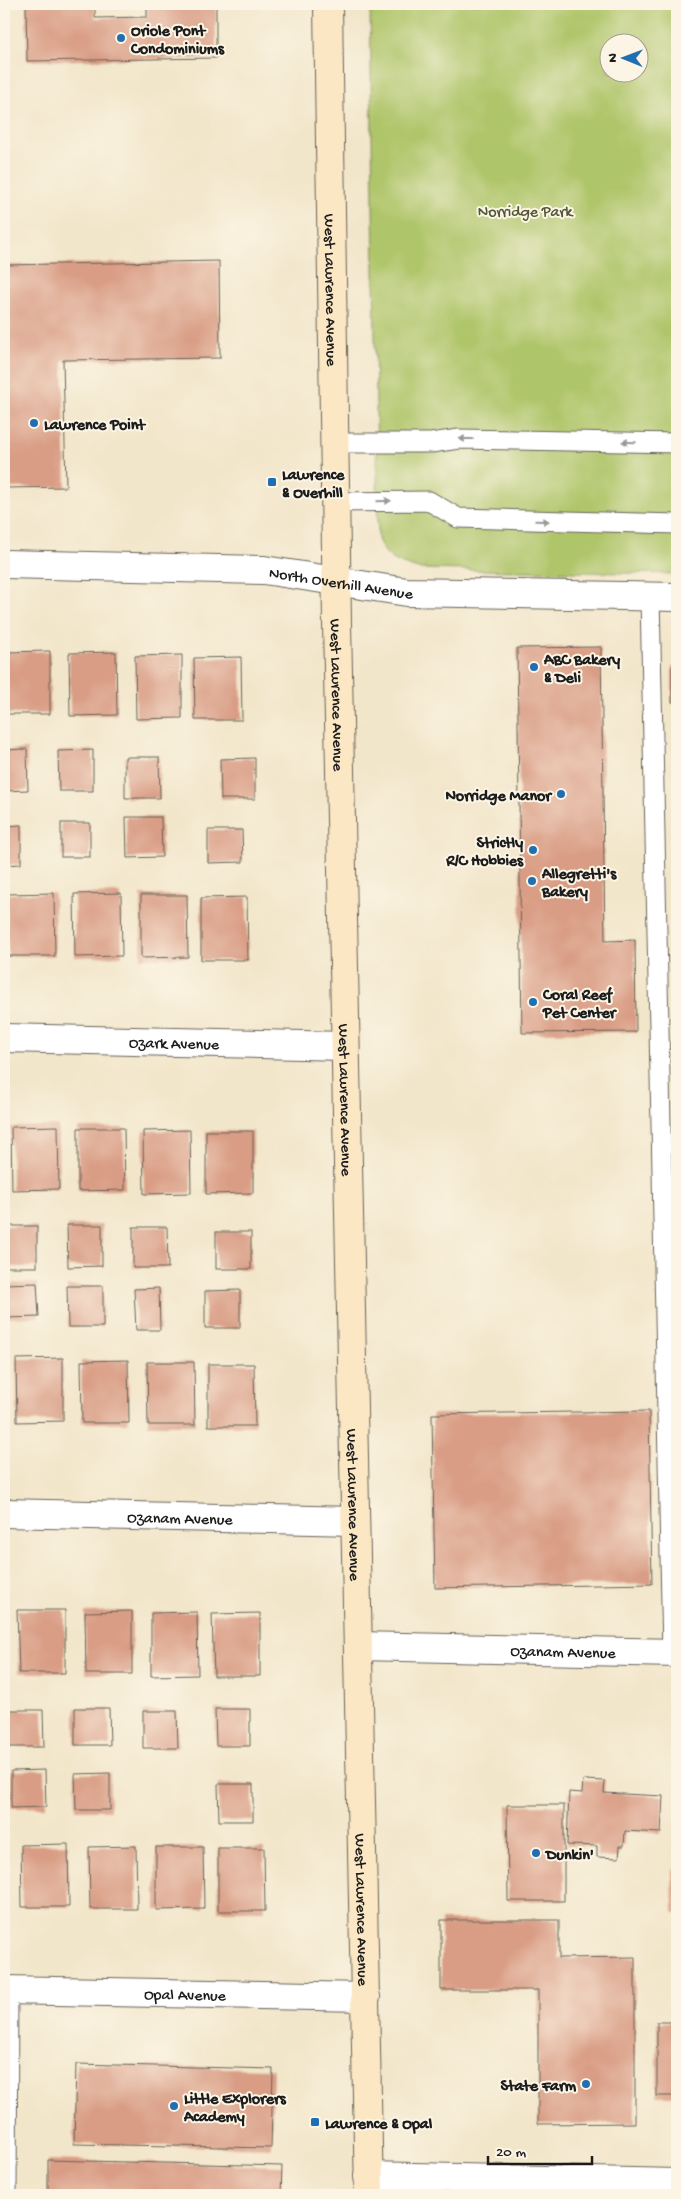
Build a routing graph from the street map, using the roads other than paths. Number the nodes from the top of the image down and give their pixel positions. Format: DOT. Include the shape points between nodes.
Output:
graph roads {
  1 [pos="328,4"];
  2 [pos="677,443"];
  3 [pos="334,444"];
  4 [pos="336,502"];
  5 [pos="677,524"];
  6 [pos="4,564"];
  7 [pos="337,581"];
  8 [pos="650,596"];
  9 [pos="677,597"];
  10 [pos="4,1038"];
  11 [pos="345,1046"];
  12 [pos="4,1513"];
  13 [pos="355,1521"];
  14 [pos="358,1646"];
  15 [pos="674,1653"];
  16 [pos="6,1990"];
  17 [pos="366,1996"];
  18 [pos="677,2183"];
  19 [pos="368,2186"];
  20 [pos="7,2195"];
  1 -- 3 [label="main road, West Lawrence Avenue"];
  2 -- 3 [label="lane, one-way" via="459,439 431,443"];
  3 -- 4 [label="main road, West Lawrence Avenue"];
  4 -- 5 [label="lane, one-way" via="429,501 458,518"];
  4 -- 7 [label="main road, West Lawrence Avenue"];
  6 -- 7 [label="street, North Overhill Avenue" via="264,570"];
  7 -- 8 [label="street, North Overhill Avenue" via="407,592"];
  7 -- 11 [label="main road, West Lawrence Avenue"];
  8 -- 9 [label="street, North Overhill Avenue"];
  8 -- 15 [label="lane"];
  10 -- 11 [label="street, Ozark Avenue"];
  11 -- 13 [label="main road, West Lawrence Avenue"];
  12 -- 13 [label="street, Ozanam Avenue"];
  13 -- 14 [label="main road, West Lawrence Avenue"];
  14 -- 15 [label="street, Ozanam Avenue"];
  14 -- 17 [label="main road, West Lawrence Avenue"];
  16 -- 17 [label="street, Opal Avenue"];
  16 -- 20 [label="lane"];
  17 -- 19 [label="main road, West Lawrence Avenue"];
  18 -- 19 [label="street"];
}
